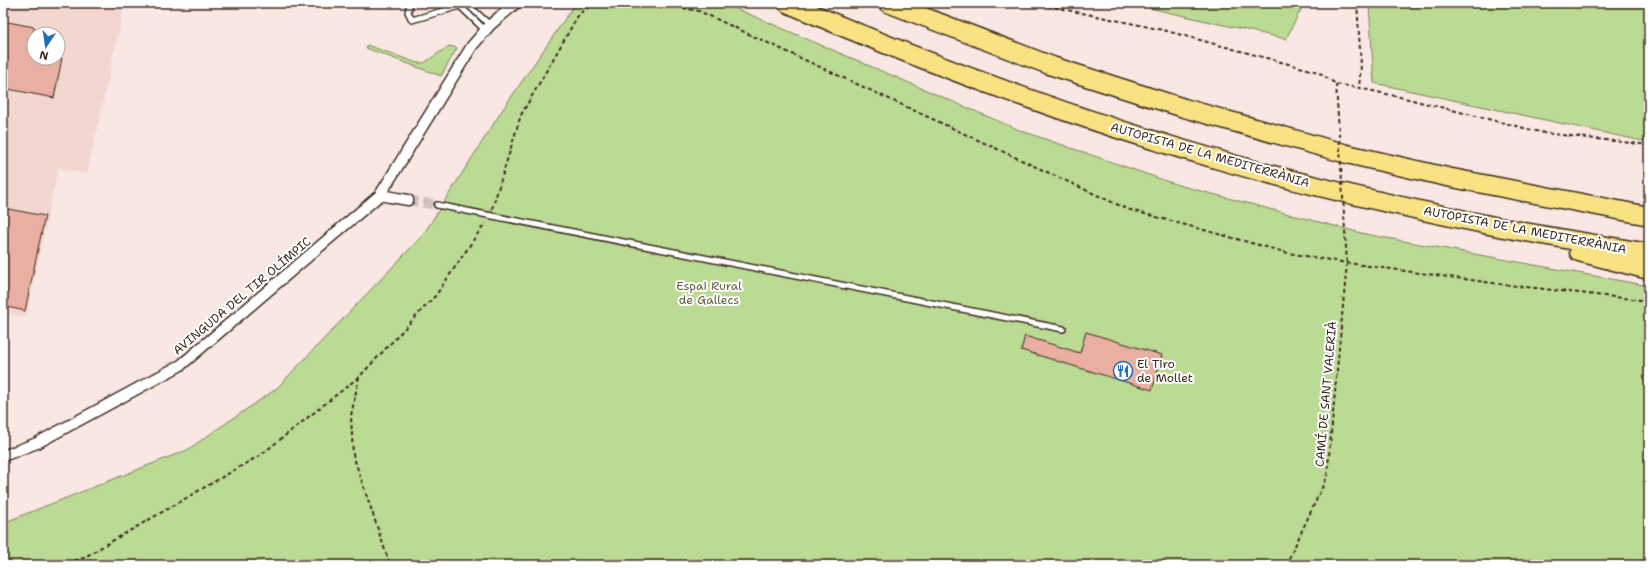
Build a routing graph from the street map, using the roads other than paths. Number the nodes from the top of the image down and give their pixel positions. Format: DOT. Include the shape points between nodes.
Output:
graph roads {
  1 [pos="410,3"];
  2 [pos="466,3"];
  3 [pos="516,3"];
  4 [pos="787,3"];
  5 [pos="888,3"];
  6 [pos="487,27"];
  7 [pos="380,195"];
  8 [pos="408,200"];
  9 [pos="1649,204"];
  10 [pos="437,205"];
  11 [pos="1592,205"];
  12 [pos="1649,216"];
  13 [pos="1490,225"];
  14 [pos="1649,253"];
  15 [pos="1649,270"];
  16 [pos="1062,329"];
  17 [pos="3,456"];
  1 -- 6 [label="lane" via="408,12 412,20 460,6"];
  2 -- 6 [label="lane"];
  3 -- 6 [label="street, AVINGUDA DEL TIR OLÍMPIC"];
  4 -- 13 [label="highway, AUTOPISTA DE LA MEDITERRÀNIA" via="860,34 1084,118 1248,168"];
  5 -- 11 [label="highway" via="1052,66 1184,108 1347,154 1447,177"];
  6 -- 7 [label="street, AVINGUDA DEL TIR OLÍMPIC" via="472,46"];
  7 -- 8 [label="street"];
  7 -- 17 [label="street, AVINGUDA DEL TIR OLÍMPIC" via="181,365 37,443"];
  9 -- 11 [label="highway"];
  10 -- 16 [label="lane"];
  11 -- 12 [label="highway"];
  13 -- 14 [label="highway, AUTOPISTA DE LA MEDITERRÀNIA"];
  13 -- 15 [label="highway"];
}
